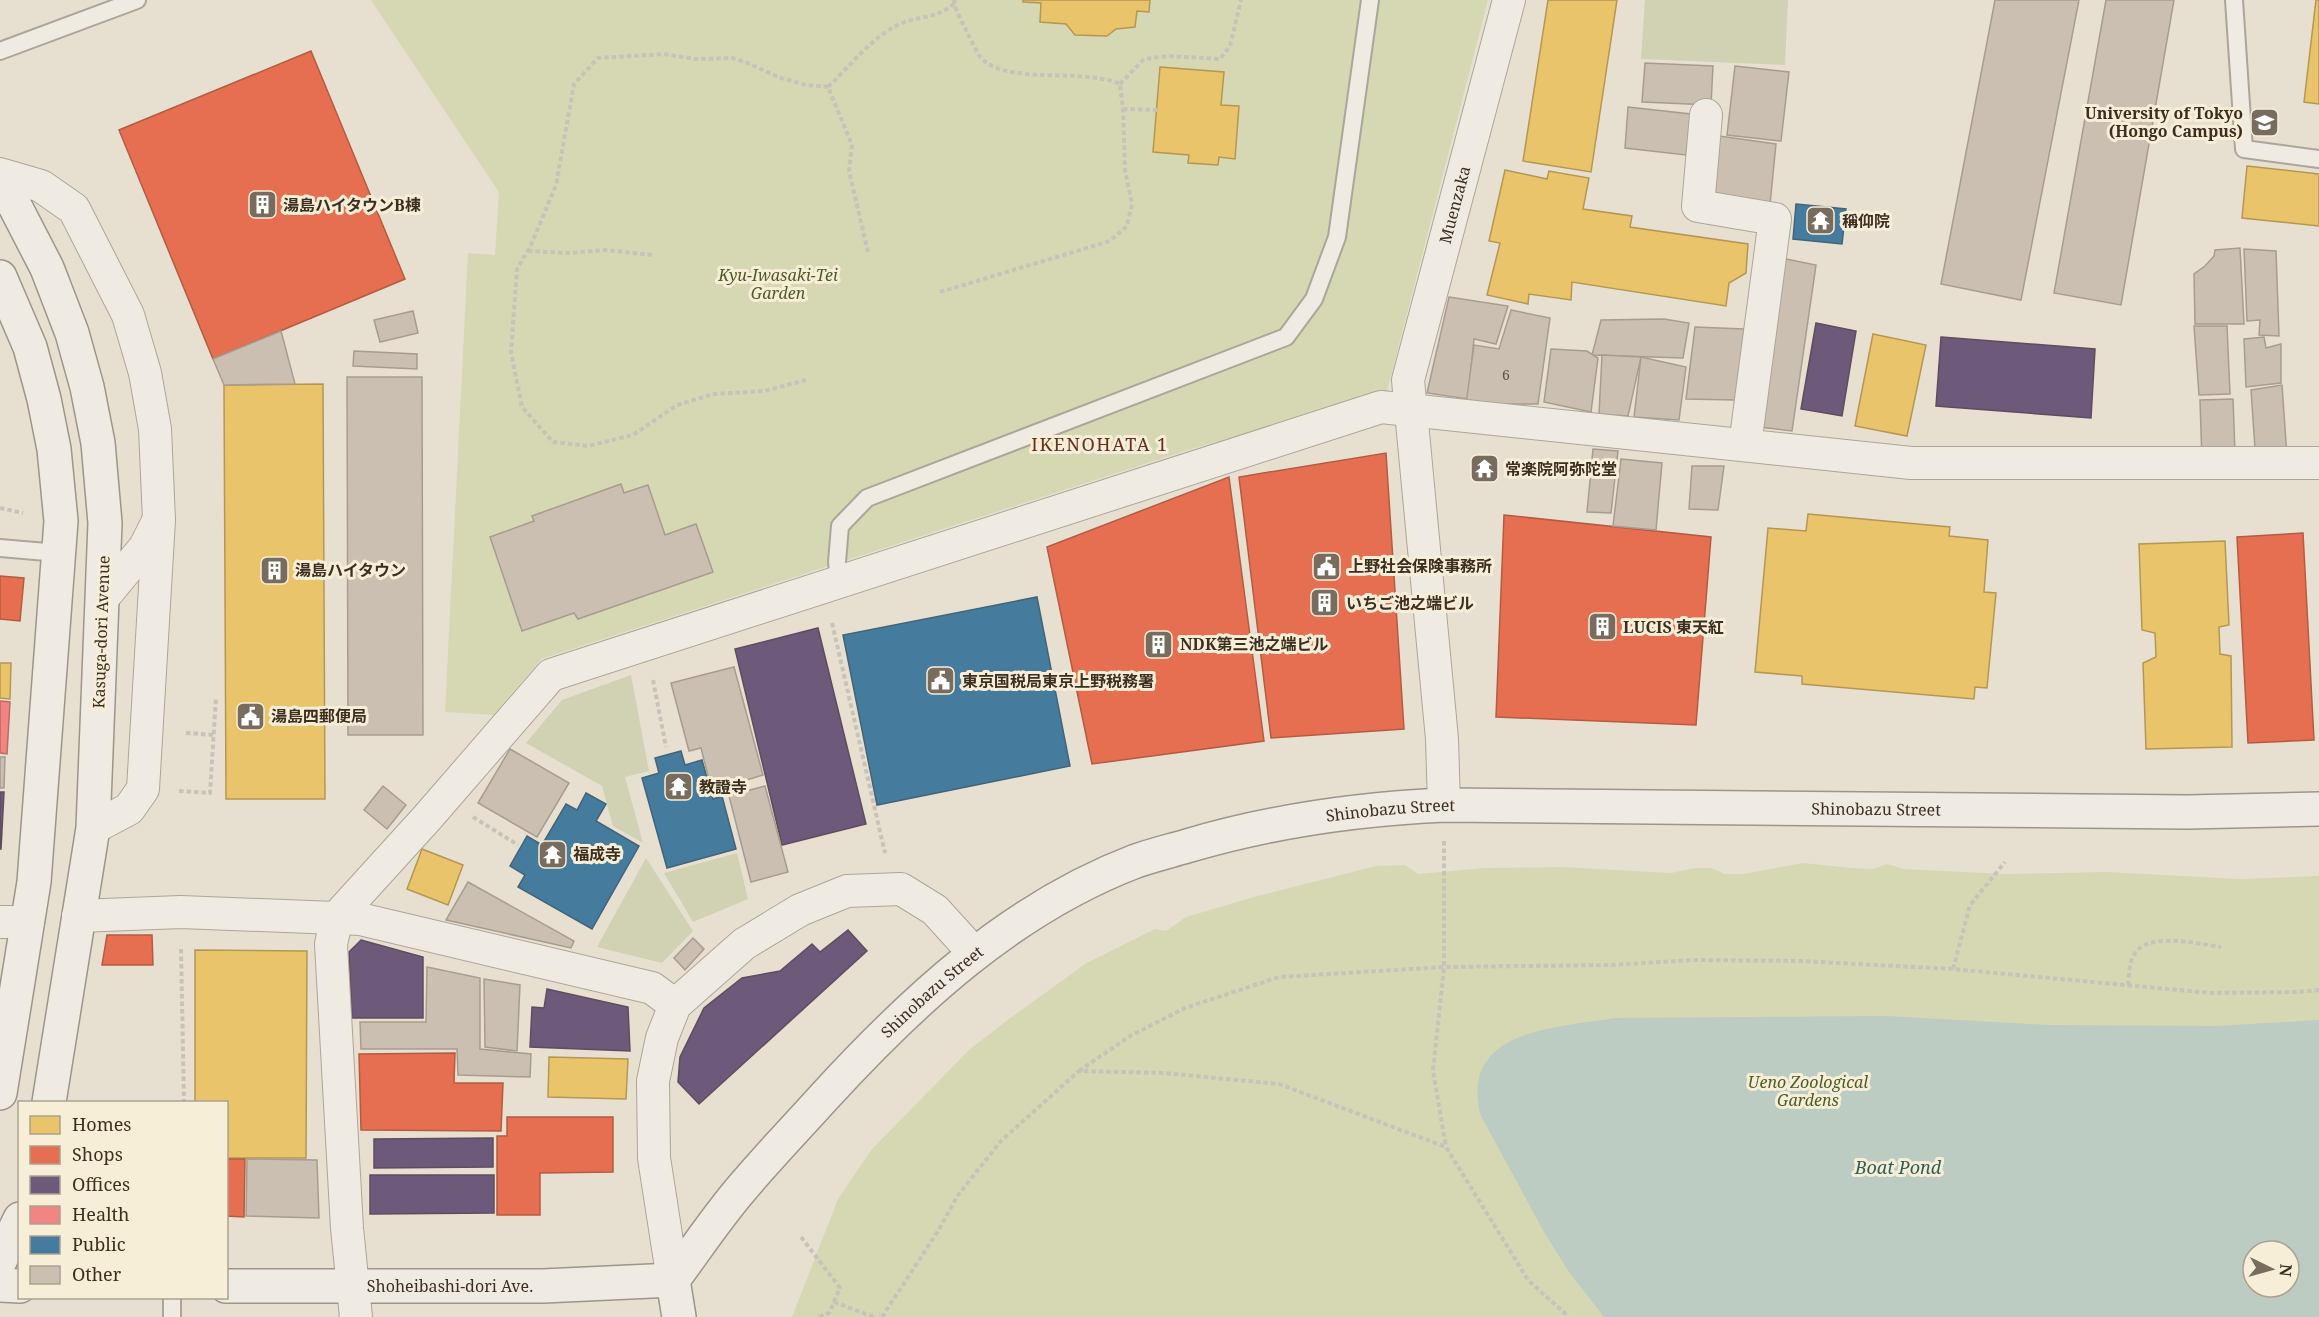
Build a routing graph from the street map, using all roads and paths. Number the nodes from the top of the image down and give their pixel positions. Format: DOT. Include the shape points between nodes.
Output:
graph roads {
  1 [pos="136,0"];
  2 [pos="1241,0"];
  3 [pos="1370,0"];
  4 [pos="1509,0"];
  5 [pos="2234,0"];
  6 [pos="954,2"];
  7 [pos="0,51"];
  8 [pos="1120,84"];
  9 [pos="828,87"];
  10 [pos="1123,109"];
  11 [pos="1156,110"];
  12 [pos="1706,115"];
  13 [pos="2319,159"];
  14 [pos="0,176"];
  15 [pos="9,215"];
  16 [pos="528,250"];
  17 [pos="868,252"];
  18 [pos="652,255"];
  19 [pos="0,277"];
  20 [pos="940,292"];
  21 [pos="806,380"];
  22 [pos="1412,410"];
  23 [pos="1745,445"];
  24 [pos="2319,463"];
  25 [pos="0,508"];
  26 [pos="27,514"];
  27 [pos="159,520"];
  28 [pos="0,548"];
  29 [pos="58,553"];
  30 [pos="839,582"];
  31 [pos="102,599"];
  32 [pos="831,616"];
  33 [pos="651,670"];
  34 [pos="216,697"];
  35 [pos="186,734"];
  36 [pos="214,735"];
  37 [pos="666,747"];
  38 [pos="143,789"];
  39 [pos="1444,804"];
  40 [pos="2319,809"];
  41 [pos="468,813"];
  42 [pos="93,828"];
  43 [pos="518,845"];
  44 [pos="885,855"];
  45 [pos="2005,862"];
  46 [pos="180,912"];
  47 [pos="78,916"];
  48 [pos="337,917"];
  49 [pos="14,922"];
  50 [pos="2221,947"];
  51 [pos="974,952"];
  52 [pos="1444,967"];
  53 [pos="1953,969"];
  54 [pos="2128,985"];
  55 [pos="2319,990"];
  56 [pos="675,1005"];
  57 [pos="1079,1071"];
  58 [pos="0,1093"];
  59 [pos="49,1101"];
  60 [pos="184,1101"];
  61 [pos="1446,1147"];
  62 [pos="18,1223"];
  63 [pos="801,1237"];
  64 [pos="0,1261"];
  65 [pos="674,1280"];
  66 [pos="0,1286"];
  67 [pos="18,1286"];
  68 [pos="228,1286"];
  69 [pos="172,1299"];
  70 [pos="354,1302"];
  71 [pos="834,1302"];
  72 [pos="172,1317"];
  73 [pos="679,1317"];
  74 [pos="819,1317"];
  75 [pos="874,1317"];
  76 [pos="882,1317"];
  77 [pos="1569,1317"];
  1 -- 7 [label="lane"];
  2 -- 8 [label="path" via="1230,46 1220,58 1144,59"];
  3 -- 30 [label="lane" via="1337,237 1314,299 1286,337 867,498 840,526"];
  4 -- 22 [label="street, Muenzaka" via="1408,380"];
  5 -- 13 [label="lane" via="2244,149"];
  6 -- 8 [label="path" via="980,58 995,68 1014,73 1106,78"];
  6 -- 9 [label="path" via="943,13 899,24 876,40"];
  8 -- 10 [label="path"];
  9 -- 16 [label="path" via="778,77 732,58 694,59 664,54 598,58 574,84 556,185"];
  9 -- 17 [label="path" via="852,145 849,171"];
  10 -- 11 [label="path"];
  10 -- 20 [label="path" via="1125,170 1132,204 1127,225 1110,241"];
  12 -- 23 [label="street" via="1698,206 1775,219"];
  14 -- 15 [label="main road, Kasuga-dori Avenue"];
  14 -- 27 [label="street" via="41,186 74,209 128,315 145,373 155,429"];
  15 -- 31 [label="main road, Kasuga-dori Avenue" via="47,268 87,387 98,443 105,523"];
  16 -- 18 [label="path" via="605,250"];
  16 -- 21 [label="path" via="517,269 511,352 522,407 553,442 588,446 633,435 677,405 714,394 764,391"];
  19 -- 29 [label="main road" via="30,347 44,399 54,449 61,521"];
  22 -- 23 [label="street"];
  22 -- 30 [label="street" via="1381,407"];
  22 -- 39 [label="street, Muenzaka" via="1442,739"];
  23 -- 24 [label="street" via="1911,463"];
  25 -- 26 [label="path"];
  27 -- 31 [label="street" via="145,547"];
  27 -- 38 [label="street"];
  28 -- 29 [label="lane"];
  29 -- 49 [label="main road" via="40,822"];
  30 -- 48 [label="street" via="551,675"];
  31 -- 42 [label="main road, Kasuga-dori Avenue"];
  32 -- 44 [label="path"];
  33 -- 37 [label="path"];
  34 -- 36 [label="path"];
  35 -- 36 [label="path"];
  36 -- 38 [label="path" via="210,793"];
  38 -- 42 [label="street" via="129,809"];
  39 -- 40 [label="main road, Shinobazu Street" via="2188,812"];
  39 -- 51 [label="main road, Shinobazu Street" via="1384,807 1296,819 1137,861 1075,888"];
  39 -- 52 [label="path"];
  41 -- 43 [label="path"];
  42 -- 47 [label="main road, Kasuga-dori Avenue"];
  45 -- 53 [label="path" via="1970,905"];
  46 -- 47 [label="street"];
  46 -- 48 [label="street"];
  46 -- 60 [label="path"];
  47 -- 59 [label="main road, Kasuga-dori Avenue"];
  48 -- 56 [label="street" via="360,919 652,988"];
  48 -- 70 [label="street" via="331,944"];
  49 -- 58 [label="main road" via="13,1001"];
  50 -- 54 [label="path" via="2165,940 2141,947 2133,956"];
  51 -- 56 [label="street" via="935,910 901,889 847,891 800,910 744,944"];
  51 -- 65 [label="main road, Shinobazu Street" via="850,1069 740,1190"];
  52 -- 53 [label="path" via="1695,960"];
  52 -- 57 [label="path" via="1280,977 1185,1008 1130,1036"];
  52 -- 61 [label="path" via="1433,1071"];
  53 -- 54 [label="path"];
  54 -- 55 [label="path" via="2211,993"];
  56 -- 65 [label="street" via="662,1038 653,1081 654,1158"];
  57 -- 61 [label="path" via="1164,1073 1279,1084"];
  57 -- 76 [label="path" via="1001,1141 958,1195"];
  61 -- 77 [label="path" via="1528,1280"];
  62 -- 64 [label="main road"];
  63 -- 71 [label="path" via="840,1288"];
  65 -- 70 [label="main road, Shoheibashi-dori Ave."];
  65 -- 73 [label="main road"];
  66 -- 67 [label="main road"];
  68 -- 70 [label="main road, Shoheibashi-dori Ave."];
  69 -- 72 [label="lane"];
  71 -- 74 [label="path" via="829,1313"];
  71 -- 75 [label="path"];
}
